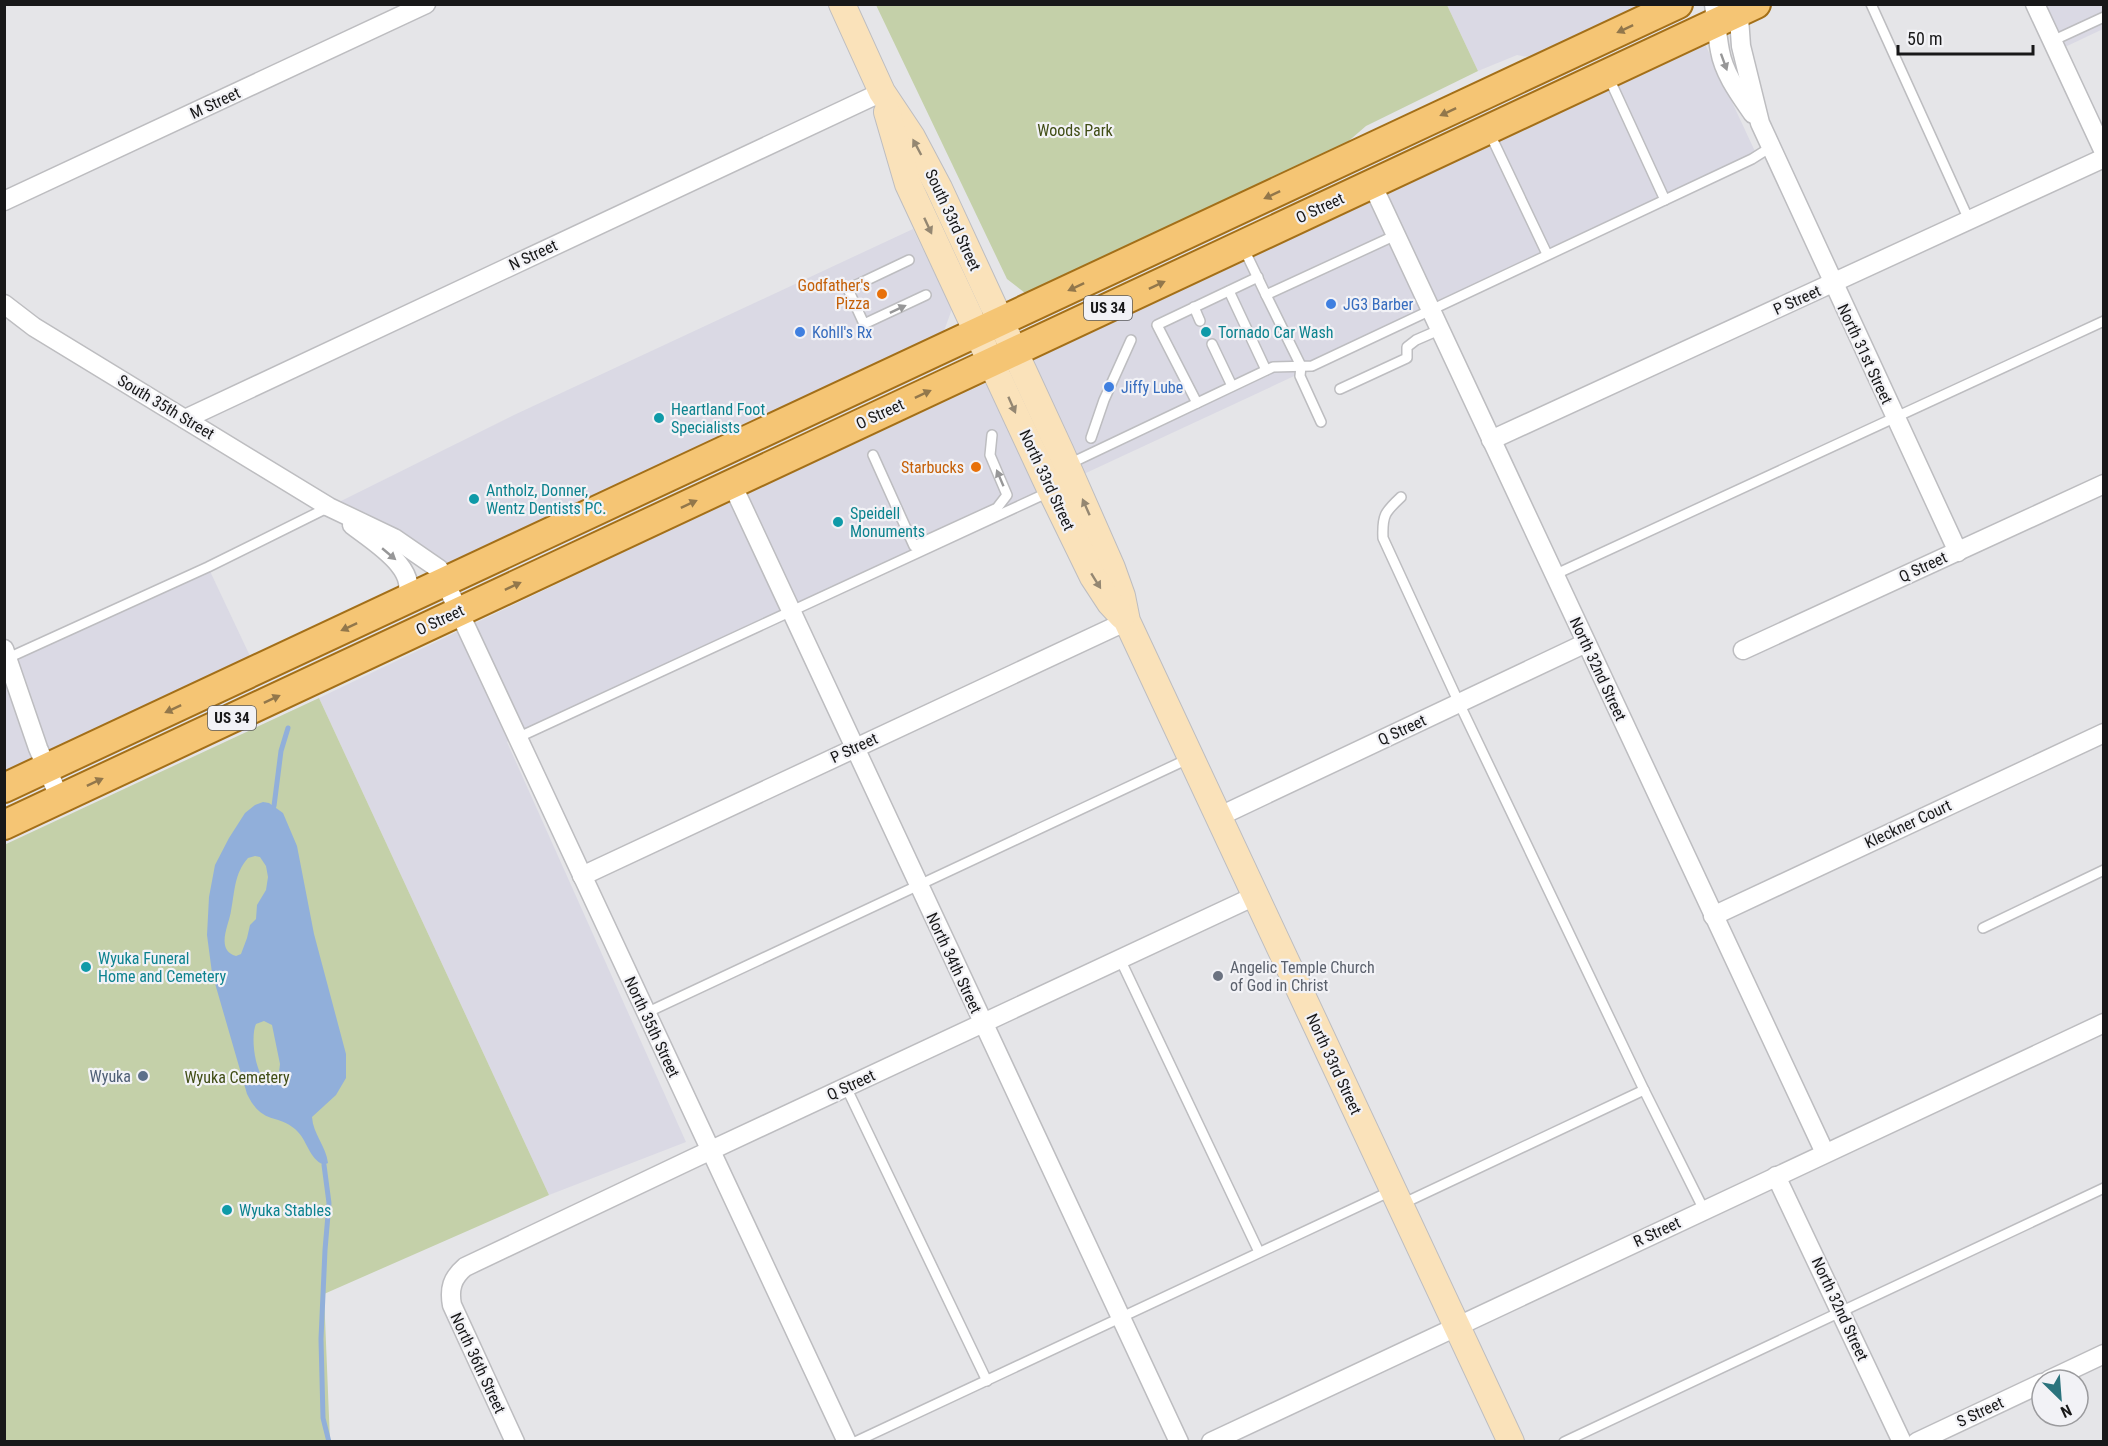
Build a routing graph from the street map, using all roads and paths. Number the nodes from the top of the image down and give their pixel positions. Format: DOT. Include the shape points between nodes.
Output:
graph roads {
  1 [pos="426,4"];
  2 [pos="842,4"];
  3 [pos="1678,4"];
  4 [pos="1871,4"];
  5 [pos="2035,4"];
  6 [pos="1733,10"];
  7 [pos="2103,17"];
  8 [pos="2052,41"];
  9 [pos="1607,73"];
  10 [pos="882,92"];
  11 [pos="1760,123"];
  12 [pos="1488,129"];
  13 [pos="1771,147"];
  14 [pos="2103,153"];
  15 [pos="2103,158"];
  16 [pos="1372,184"];
  17 [pos="1665,200"];
  18 [pos="4,201"];
  19 [pos="1969,220"];
  20 [pos="1396,235"];
  21 [pos="1242,245"];
  22 [pos="1547,254"];
  23 [pos="909,260"];
  24 [pos="1258,277"];
  25 [pos="1833,284"];
  26 [pos="1229,291"];
  27 [pos="926,295"];
  28 [pos="1266,295"];
  29 [pos="4,304"];
  30 [pos="1194,307"];
  31 [pos="1430,310"];
  32 [pos="1200,321"];
  33 [pos="2103,321"];
  34 [pos="989,328"];
  35 [pos="1439,330"];
  36 [pos="1131,340"];
  37 [pos="1212,344"];
  38 [pos="1003,357"];
  39 [pos="1301,366"];
  40 [pos="1266,370"];
  41 [pos="1233,386"];
  42 [pos="1340,389"];
  43 [pos="1197,403"];
  44 [pos="1895,417"];
  45 [pos="185,419"];
  46 [pos="1321,422"];
  47 [pos="992,435"];
  48 [pos="1091,438"];
  49 [pos="1491,440"];
  50 [pos="873,455"];
  51 [pos="1067,465"];
  52 [pos="732,484"];
  53 [pos="2103,484"];
  54 [pos="1051,491"];
  55 [pos="1401,497"];
  56 [pos="329,507"];
  57 [pos="1958,552"];
  58 [pos="1554,575"];
  59 [pos="446,582"];
  60 [pos="402,602"];
  61 [pos="460,611"];
  62 [pos="790,612"];
  63 [pos="1127,621"];
  64 [pos="1586,643"];
  65 [pos="1743,650"];
  66 [pos="6,653"];
  67 [pos="1459,703"];
  68 [pos="2103,733"];
  69 [pos="518,738"];
  70 [pos="855,748"];
  71 [pos="1191,758"];
  72 [pos="46,769"];
  73 [pos="4,788"];
  74 [pos="60,799"];
  75 [pos="1218,817"];
  76 [pos="4,825"];
  77 [pos="2103,870"];
  78 [pos="582,876"];
  79 [pos="918,886"];
  80 [pos="1255,896"];
  81 [pos="1713,916"];
  82 [pos="1983,928"];
  83 [pos="1120,959"];
  84 [pos="646,1012"];
  85 [pos="2103,1023"];
  86 [pos="983,1024"];
  87 [pos="846,1087"];
  88 [pos="1644,1090"];
  89 [pos="710,1150"];
  90 [pos="1825,1153"];
  91 [pos="1776,1176"];
  92 [pos="2103,1188"];
  93 [pos="1396,1198"];
  94 [pos="1704,1210"];
  95 [pos="1259,1252"];
  96 [pos="452,1282"];
  97 [pos="1841,1311"];
  98 [pos="1120,1317"];
  99 [pos="1456,1326"];
  100 [pos="2103,1354"];
  101 [pos="2074,1368"];
  102 [pos="987,1381"];
  103 [pos="2030,1389"];
  104 [pos="515,1442"];
  105 [pos="847,1442"];
  106 [pos="855,1442"];
  107 [pos="1179,1442"];
  108 [pos="1211,1442"];
  109 [pos="1510,1442"];
  110 [pos="1564,1442"];
  111 [pos="1902,1442"];
  112 [pos="1917,1442"];
  1 -- 18 [label="street, M Street"];
  2 -- 10 [label="main road, South 33rd Street"];
  3 -- 34 [label="main road, O Street / US 34, one-way"];
  4 -- 19 [label="lane"];
  5 -- 8 [label="street"];
  6 -- 9 [label="main road, O Street / US 34"];
  6 -- 11 [label="street, North 31st Street"];
  6 -- 11 [label="street, North 31st Street, one-way" via="1720,52 1739,93"];
  7 -- 8 [label="lane"];
  8 -- 14 [label="street"];
  9 -- 12 [label="main road, O Street / US 34"];
  9 -- 17 [label="lane"];
  10 -- 34 [label="main road, South 33rd Street" via="939,188"];
  10 -- 45 [label="street, N Street"];
  11 -- 13 [label="street, North 31st Street"];
  12 -- 16 [label="main road, O Street / US 34"];
  12 -- 22 [label="lane"];
  13 -- 17 [label="lane"];
  13 -- 25 [label="street, North 31st Street"];
  15 -- 19 [label="street, P Street"];
  16 -- 20 [label="street, North 32nd Street"];
  16 -- 21 [label="main road, O Street / US 34"];
  17 -- 22 [label="lane"];
  19 -- 25 [label="street, P Street"];
  20 -- 28 [label="lane"];
  20 -- 31 [label="street, North 32nd Street"];
  21 -- 24 [label="lane"];
  38 -- 21 [label="main road, O Street / US 34, one-way"];
  22 -- 31 [label="lane"];
  23 -- 27 [label="lane, one-way" via="848,289 864,324"];
  24 -- 26 [label="lane"];
  24 -- 28 [label="lane"];
  25 -- 44 [label="street, North 31st Street"];
  25 -- 49 [label="street, P Street"];
  26 -- 30 [label="lane"];
  26 -- 40 [label="lane"];
  28 -- 39 [label="lane"];
  29 -- 45 [label="street, South 35th Street" via="34,327"];
  30 -- 32 [label="lane"];
  30 -- 43 [label="lane" via="1157,324"];
  31 -- 35 [label="street, North 32nd Street"];
  31 -- 39 [label="lane" via="1312,366"];
  33 -- 44 [label="lane"];
  34 -- 38 [label="main road, North 33rd Street"];
  34 -- 59 [label="main road, O Street / US 34"];
  35 -- 42 [label="lane" via="1407,347 1407,358"];
  35 -- 49 [label="street, North 32nd Street"];
  36 -- 48 [label="lane"];
  37 -- 41 [label="lane"];
  38 -- 51 [label="main road, North 33rd Street"];
  52 -- 38 [label="main road, O Street / US 34, one-way"];
  38 -- 54 [label="main road, North 33rd Street, one-way"];
  39 -- 40 [label="lane"];
  39 -- 46 [label="lane" via="1300,376"];
  40 -- 41 [label="lane"];
  41 -- 43 [label="lane"];
  43 -- 51 [label="lane"];
  44 -- 57 [label="street, North 31st Street"];
  44 -- 58 [label="lane"];
  45 -- 56 [label="street, South 35th Street"];
  50 -- 47 [label="lane, one-way" via="914,546 997,508 1007,495 990,455"];
  49 -- 58 [label="street, North 32nd Street"];
  63 -- 51 [label="main road, North 33rd Street, one-way" via="1112,568"];
  61 -- 52 [label="main road, O Street / US 34, one-way"];
  52 -- 62 [label="street, North 34th Street"];
  53 -- 57 [label="street, Q Street"];
  54 -- 62 [label="lane"];
  54 -- 63 [label="main road, North 33rd Street, one-way" via="1093,577"];
  55 -- 67 [label="lane" via="1382,522 1383,538"];
  56 -- 59 [label="street, South 35th Street" via="394,538 437,566"];
  56 -- 60 [label="street, South 35th Street, one-way" via="402,566 408,581 408,594"];
  56 -- 66 [label="lane" via="208,567"];
  57 -- 65 [label="street, Q Street"];
  58 -- 64 [label="street, North 32nd Street"];
  59 -- 60 [label="main road, O Street / US 34"];
  59 -- 61 [label="street, South 35th Street"];
  60 -- 72 [label="main road, O Street / US 34, one-way"];
  61 -- 69 [label="street, North 35th Street"];
  74 -- 61 [label="main road, O Street / US 34, one-way"];
  62 -- 69 [label="lane"];
  62 -- 70 [label="street, North 34th Street"];
  63 -- 70 [label="street, P Street"];
  63 -- 71 [label="main road, North 33rd Street"];
  64 -- 67 [label="street, Q Street"];
  64 -- 81 [label="street, North 32nd Street"];
  66 -- 72 [label="street"];
  67 -- 75 [label="street, Q Street"];
  67 -- 88 [label="lane"];
  68 -- 81 [label="street, Kleckner Court"];
  69 -- 78 [label="street, North 35th Street"];
  70 -- 78 [label="street, P Street"];
  70 -- 79 [label="street, North 34th Street"];
  71 -- 75 [label="main road, North 33rd Street"];
  71 -- 79 [label="lane"];
  72 -- 73 [label="main road, O Street / US 34"];
  72 -- 74 [label="street"];
  74 -- 76 [label="main road, O Street / US 34"];
  75 -- 80 [label="main road, North 33rd Street"];
  77 -- 82 [label="lane"];
  78 -- 84 [label="street, North 35th Street"];
  79 -- 84 [label="lane"];
  79 -- 86 [label="street, North 34th Street"];
  80 -- 83 [label="street, Q Street"];
  80 -- 93 [label="main road, North 33rd Street"];
  81 -- 90 [label="street, North 32nd Street"];
  83 -- 86 [label="street, Q Street"];
  83 -- 95 [label="lane"];
  84 -- 89 [label="street, North 35th Street"];
  85 -- 90 [label="street, R Street"];
  86 -- 87 [label="street, Q Street"];
  86 -- 98 [label="street, North 34th Street"];
  87 -- 89 [label="street, Q Street"];
  87 -- 102 [label="lane"];
  88 -- 93 [label="lane"];
  88 -- 94 [label="lane"];
  89 -- 96 [label="street, Q Street" via="485,1256 465,1267"];
  89 -- 105 [label="street, North 35th Street"];
  90 -- 91 [label="street, R Street"];
  91 -- 94 [label="street, R Street"];
  91 -- 97 [label="street, North 32nd Street"];
  92 -- 97 [label="lane"];
  93 -- 95 [label="lane"];
  93 -- 99 [label="main road, North 33rd Street"];
  94 -- 99 [label="street, R Street"];
  95 -- 98 [label="lane"];
  96 -- 104 [label="street, North 36th Street" via="452,1305"];
  97 -- 110 [label="lane"];
  97 -- 111 [label="street, North 32nd Street"];
  98 -- 102 [label="lane"];
  98 -- 107 [label="street, North 34th Street"];
  99 -- 108 [label="street, R Street"];
  99 -- 109 [label="main road, North 33rd Street"];
  100 -- 101 [label="street"];
  102 -- 106 [label="lane"];
  103 -- 112 [label="street, S Street"];
}
